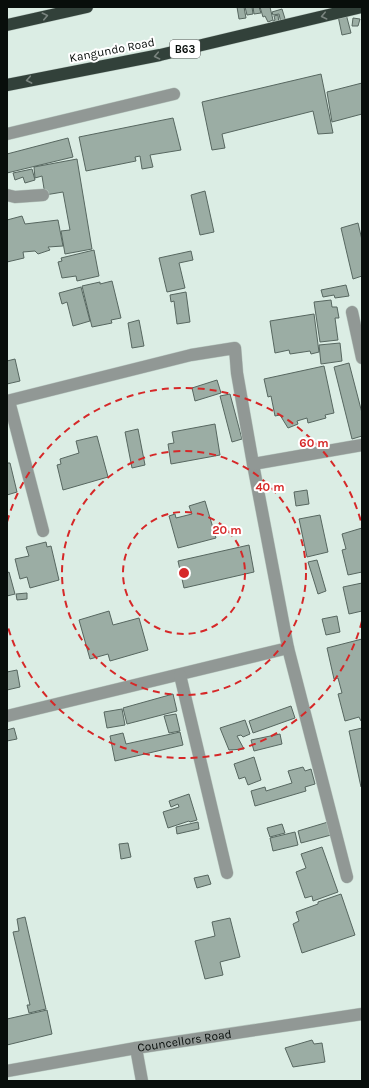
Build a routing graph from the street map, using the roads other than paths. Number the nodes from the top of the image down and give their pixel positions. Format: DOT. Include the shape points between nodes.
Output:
graph roads {
  1 [pos="87,7"];
  2 [pos="362,7"];
  3 [pos="7,25"];
  4 [pos="7,85"];
  5 [pos="174,94"];
  6 [pos="7,134"];
  7 [pos="7,195"];
  8 [pos="42,195"];
  9 [pos="352,312"];
  10 [pos="362,358"];
  11 [pos="8,401"];
  12 [pos="362,445"];
  13 [pos="253,464"];
  14 [pos="43,531"];
  15 [pos="288,648"];
  16 [pos="180,675"];
  17 [pos="7,716"];
  18 [pos="227,873"];
  19 [pos="347,878"];
  20 [pos="362,1014"];
  21 [pos="136,1048"];
  22 [pos="7,1071"];
  23 [pos="142,1081"];
  3 -- 1 [label="highway, one-way"];
  2 -- 4 [label="highway, Kangundo Road / B63, one-way" via="160,55"];
  5 -- 6 [label="street"];
  7 -- 8 [label="street"];
  9 -- 10 [label="street"];
  11 -- 13 [label="street" via="190,355 235,348"];
  11 -- 14 [label="street"];
  12 -- 13 [label="street"];
  13 -- 15 [label="street"];
  15 -- 16 [label="street"];
  15 -- 19 [label="street"];
  16 -- 17 [label="street"];
  16 -- 18 [label="street"];
  20 -- 21 [label="street, Councellors Road"];
  21 -- 22 [label="street, Councellors Road"];
  21 -- 23 [label="street"];
}
